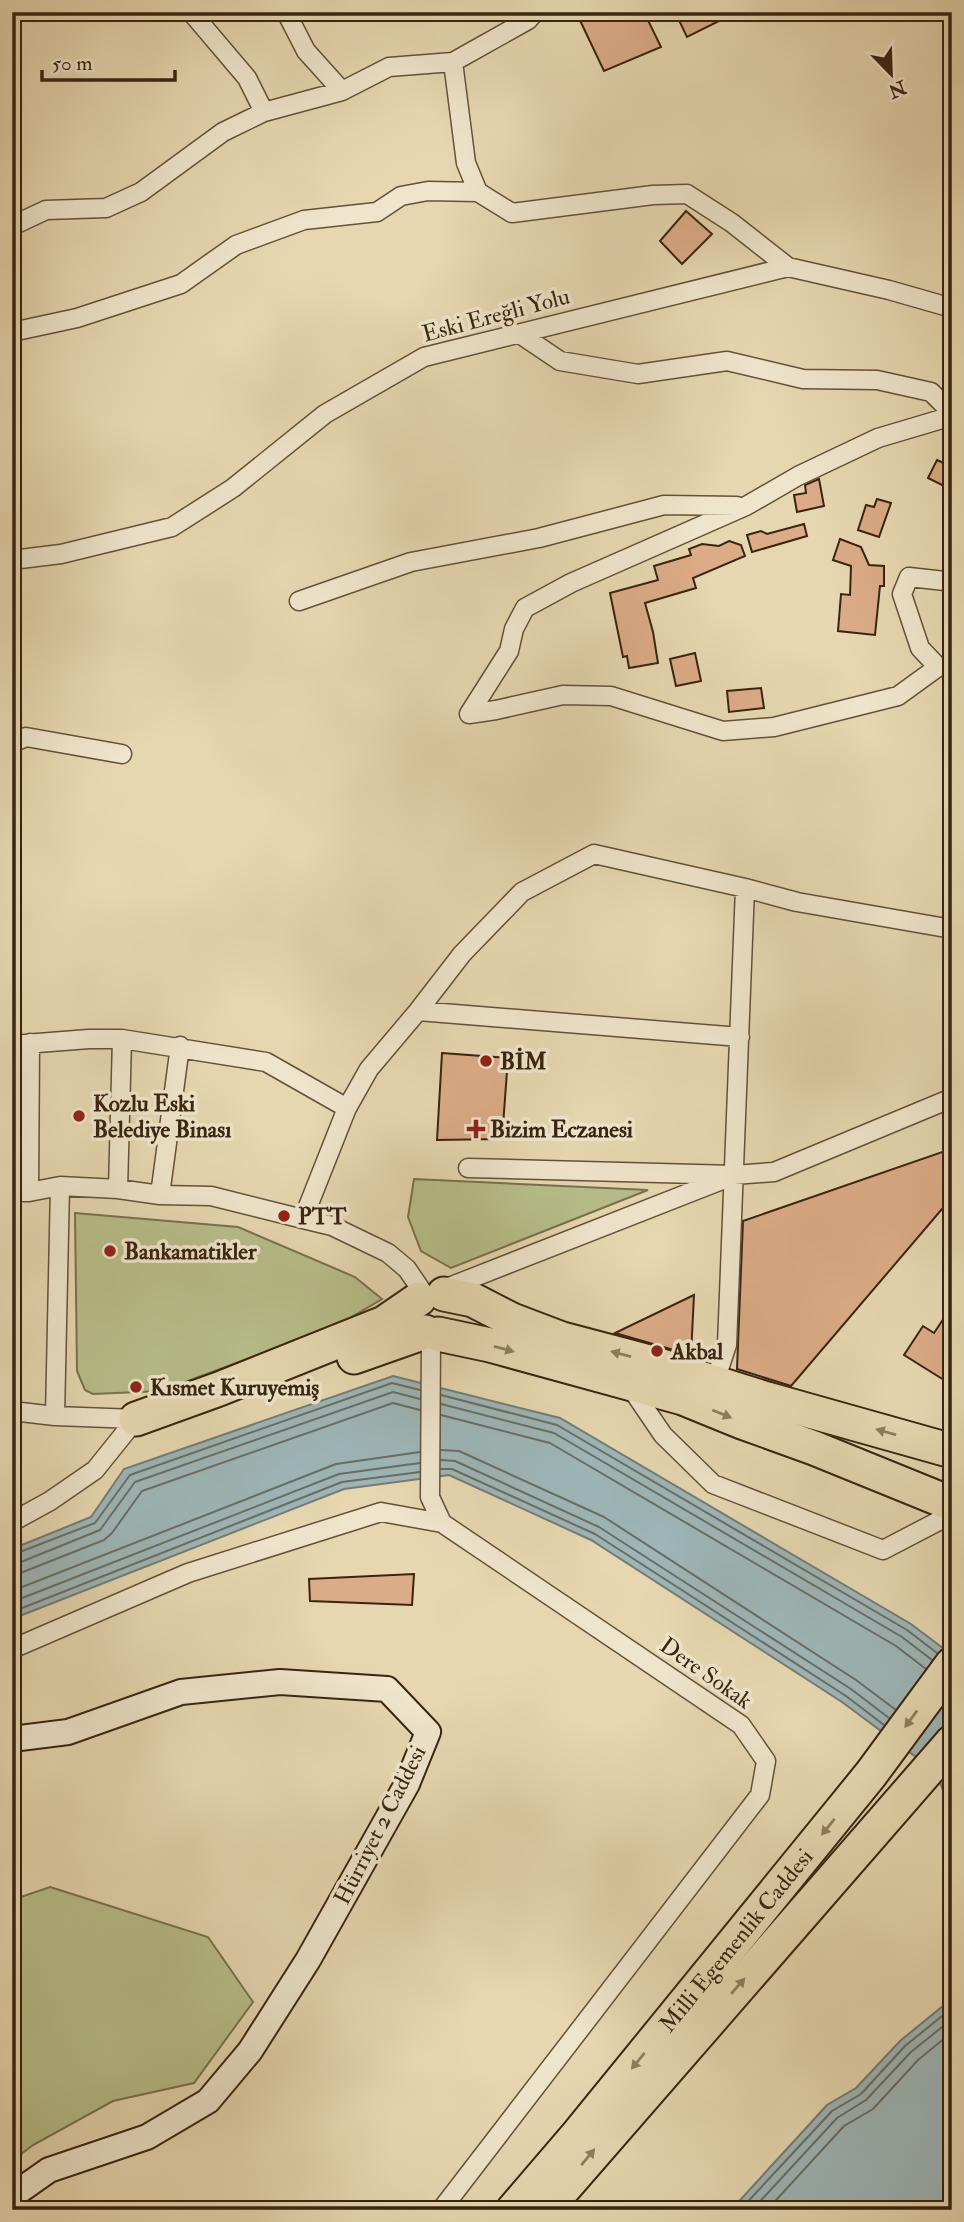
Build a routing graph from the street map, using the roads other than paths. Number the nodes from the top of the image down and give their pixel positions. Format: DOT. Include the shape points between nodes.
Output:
graph roads {
  1 [pos="191,12"];
  2 [pos="286,12"];
  3 [pos="535,12"];
  4 [pos="453,62"];
  5 [pos="341,91"];
  6 [pos="264,112"];
  7 [pos="478,192"];
  8 [pos="12,226"];
  9 [pos="788,267"];
  10 [pos="952,308"];
  11 [pos="12,332"];
  12 [pos="520,334"];
  13 [pos="952,415"];
  14 [pos="746,506"];
  15 [pos="12,559"];
  16 [pos="952,585"];
  17 [pos="299,601"];
  18 [pos="12,743"];
  19 [pos="122,754"];
  20 [pos="745,888"];
  21 [pos="952,929"];
  22 [pos="418,1011"];
  23 [pos="740,1037"];
  24 [pos="122,1039"];
  25 [pos="21,1044"];
  26 [pos="180,1046"];
  27 [pos="952,1098"];
  28 [pos="347,1108"];
  29 [pos="468,1168"];
  30 [pos="734,1175"];
  31 [pos="60,1186"];
  32 [pos="118,1189"];
  33 [pos="21,1192"];
  34 [pos="160,1195"];
  35 [pos="303,1219"];
  36 [pos="431,1295"];
  37 [pos="431,1334"];
  38 [pos="715,1381"];
  39 [pos="627,1382"];
  40 [pos="12,1411"];
  41 [pos="55,1416"];
  42 [pos="136,1419"];
  43 [pos="952,1451"];
  44 [pos="952,1504"];
  45 [pos="952,1514"];
  46 [pos="12,1522"];
  47 [pos="442,1523"];
  48 [pos="12,1649"];
  49 [pos="952,1664"];
  50 [pos="12,1739"];
  51 [pos="952,1742"];
  52 [pos="12,2196"];
  53 [pos="441,2210"];
  54 [pos="513,2210"];
  55 [pos="545,2210"];
  1 -- 6 [label="street" via="247,78"];
  2 -- 5 [label="street" via="306,51"];
  3 -- 4 [label="street"];
  4 -- 5 [label="street" via="389,67"];
  4 -- 7 [label="street" via="466,163"];
  5 -- 6 [label="street"];
  6 -- 8 [label="street" via="223,132 141,192 106,208 46,210"];
  7 -- 9 [label="street" via="512,213 687,194"];
  7 -- 11 [label="street" via="428,191 401,196 377,212 304,220 236,245 180,284 77,318"];
  9 -- 10 [label="street, Eski Ereğli Yolu"];
  9 -- 12 [label="street, Eski Ereğli Yolu"];
  12 -- 13 [label="street" via="560,361 638,374 727,361 803,379 877,380 931,392"];
  12 -- 15 [label="street, Eski Ereğli Yolu" via="424,357 325,414 233,488 172,527 61,554"];
  13 -- 14 [label="street" via="878,438"];
  14 -- 16 [label="street" via="525,608 509,652 469,714 563,695 611,696 723,732 774,727 898,696 937,667 920,648 902,594 909,577"];
  14 -- 17 [label="street" via="664,505 539,538 411,562"];
  18 -- 19 [label="street" via="26,737"];
  20 -- 21 [label="street" via="797,902"];
  20 -- 22 [label="street" via="594,854 522,892 462,954"];
  20 -- 23 [label="street"];
  22 -- 23 [label="street"];
  22 -- 28 [label="street" via="369,1069"];
  23 -- 30 [label="street"];
  24 -- 25 [label="street"];
  24 -- 26 [label="street"];
  24 -- 32 [label="street"];
  25 -- 33 [label="street"];
  26 -- 28 [label="street" via="266,1062"];
  26 -- 34 [label="street"];
  27 -- 30 [label="street" via="774,1172"];
  28 -- 35 [label="street"];
  29 -- 30 [label="street"];
  30 -- 36 [label="street"];
  30 -- 38 [label="street" via="727,1345"];
  31 -- 32 [label="street"];
  31 -- 33 [label="street"];
  31 -- 41 [label="street"];
  32 -- 34 [label="street"];
  34 -- 35 [label="street" via="211,1196"];
  35 -- 36 [label="street" via="332,1226 388,1253"];
  36 -- 37 [label="highway" via="454,1303 456,1316 450,1328"];
  38 -- 36 [label="highway, one-way" via="562,1339 473,1300"];
  36 -- 42 [label="highway" via="384,1323"];
  37 -- 39 [label="highway, one-way"];
  37 -- 42 [label="highway" via="365,1353 186,1420 156,1423"];
  37 -- 47 [label="street" via="430,1497"];
  43 -- 38 [label="highway, one-way"];
  39 -- 44 [label="highway, one-way" via="683,1398"];
  39 -- 45 [label="street" via="663,1435 713,1484 883,1550"];
  40 -- 41 [label="street"];
  41 -- 42 [label="street"];
  42 -- 46 [label="street" via="95,1470"];
  47 -- 48 [label="street" via="381,1513 188,1573"];
  47 -- 53 [label="street, Dere Sokak" via="741,1725 766,1761 760,1795"];
  49 -- 54 [label="highway, Milli Egemenlik Caddesi, one-way" via="871,1774"];
  50 -- 52 [label="street, Hürriyet 2 Caddesi" via="68,1732 181,1692 280,1682 387,1689 428,1732 407,1784 308,1960 250,2051 208,2101 147,2137 49,2170"];
  55 -- 51 [label="highway, Milli Egemenlik Caddesi, one-way"];
}
